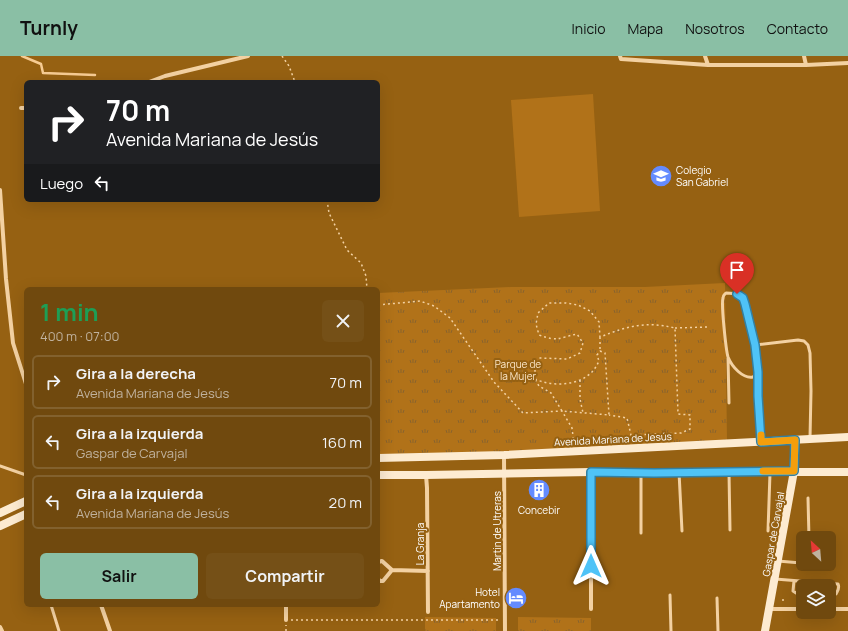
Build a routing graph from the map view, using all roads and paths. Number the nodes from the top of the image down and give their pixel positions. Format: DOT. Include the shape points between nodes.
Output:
graph roads {
  1 [pos="248,56"];
  2 [pos="282,56"];
  3 [pos="705,56"];
  4 [pos="804,56"];
  5 [pos="620,58"];
  6 [pos="848,63"];
  7 [pos="708,65"];
  8 [pos="806,65"];
  9 [pos="154,80"];
  10 [pos="294,80"];
  11 [pos="0,190"];
  12 [pos="327,202"];
  13 [pos="367,287"];
  14 [pos="380,305"];
  15 [pos="707,327"];
  16 [pos="675,328"];
  17 [pos="600,337"];
  18 [pos="755,345"];
  19 [pos="600,351"];
  20 [pos="728,358"];
  21 [pos="758,372"];
  22 [pos="24,378"];
  23 [pos="535,379"];
  24 [pos="580,380"];
  25 [pos="729,403"];
  26 [pos="562,411"];
  27 [pos="583,413"];
  28 [pos="609,415"];
  29 [pos="848,437"];
  30 [pos="810,439"];
  31 [pos="795,440"];
  32 [pos="761,442"];
  33 [pos="575,451"];
  34 [pos="504,455"];
  35 [pos="380,458"];
  36 [pos="0,466"];
  37 [pos="770,471"];
  38 [pos="794,471"];
  39 [pos="591,472"];
  40 [pos="679,472"];
  41 [pos="729,472"];
  42 [pos="848,472"];
  43 [pos="641,473"];
  44 [pos="24,474"];
  45 [pos="504,474"];
  46 [pos="380,475"];
  47 [pos="426,476"];
  48 [pos="808,498"];
  49 [pos="24,502"];
  50 [pos="0,513"];
  51 [pos="24,515"];
  52 [pos="0,526"];
  53 [pos="730,530"];
  54 [pos="682,531"];
  55 [pos="768,531"];
  56 [pos="808,531"];
  57 [pos="641,533"];
  58 [pos="778,561"];
  59 [pos="380,562"];
  60 [pos="796,563"];
  61 [pos="392,570"];
  62 [pos="428,571"];
  63 [pos="775,579"];
  64 [pos="380,581"];
  65 [pos="794,581"];
  66 [pos="836,584"];
  67 [pos="796,593"];
  68 [pos="670,594"];
  69 [pos="836,594"];
  70 [pos="717,598"];
  71 [pos="52,607"];
  72 [pos="102,607"];
  73 [pos="286,607"];
  74 [pos="770,609"];
  75 [pos="796,609"];
  76 [pos="836,609"];
  77 [pos="848,609"];
  78 [pos="591,610"];
  79 [pos="428,612"];
  80 [pos="286,620"];
  81 [pos="505,620"];
  82 [pos="0,627"];
  83 [pos="2,631"];
  84 [pos="59,631"];
  85 [pos="110,631"];
  86 [pos="505,631"];
  87 [pos="671,631"];
  88 [pos="718,631"];
  89 [pos="765,631"];
  1 -- 9 [label="street"];
  2 -- 10 [label="path"];
  3 -- 7 [label="street"];
  4 -- 8 [label="street"];
  5 -- 7 [label="street"];
  6 -- 8 [label="street"];
  7 -- 8 [label="street"];
  11 -- 22 [label="street" via="13,343"];
  12 -- 13 [label="path" via="329,213 347,250 361,263"];
  14 -- 26 [label="path" via="420,301 434,306 450,318 494,382 523,413"];
  15 -- 16 [label="path"];
  16 -- 17 [label="path" via="659,324 636,326"];
  16 -- 28 [label="path" via="678,414 690,415 690,429 681,433 631,435 627,418"];
  17 -- 19 [label="path"];
  17 -- 23 [label="path" via="598,322 590,310 566,302 549,303 538,312 536,324 539,335 551,340 577,334 583,343 580,353 566,359 539,358 535,368"];
  18 -- 20 [label="lane" via="743,298 737,294 726,293 723,297 723,309"];
  18 -- 21 [label="lane"];
  18 -- 30 [label="lane" via="798,340 808,345 811,391"];
  19 -- 24 [label="path" via="592,372"];
  19 -- 28 [label="path" via="605,352"];
  20 -- 21 [label="lane" via="745,377"];
  20 -- 25 [label="lane"];
  21 -- 32 [label="lane"];
  23 -- 24 [label="path" via="543,383 568,383"];
  23 -- 26 [label="path" via="539,386 551,393"];
  24 -- 27 [label="path"];
  26 -- 27 [label="path"];
  26 -- 33 [label="path" via="572,428"];
  27 -- 28 [label="path"];
  29 -- 30 [label="main road, Avenida Mariana de Jesús"];
  30 -- 31 [label="main road, Avenida Mariana de Jesús"];
  31 -- 32 [label="main road, Avenida Mariana de Jesús"];
  31 -- 38 [label="main road, Gaspar de Carvajal"];
  32 -- 33 [label="main road, Avenida Mariana de Jesús"];
  33 -- 34 [label="main road, Avenida Mariana de Jesús"];
  34 -- 35 [label="main road, Avenida Mariana de Jesús"];
  34 -- 45 [label="street, Martin de Utreras"];
  36 -- 44 [label="lane"];
  37 -- 38 [label="main road"];
  37 -- 41 [label="main road"];
  37 -- 55 [label="lane"];
  38 -- 42 [label="main road"];
  38 -- 58 [label="main road, Gaspar de Carvajal"];
  39 -- 43 [label="main road"];
  39 -- 45 [label="main road"];
  39 -- 78 [label="street"];
  40 -- 41 [label="main road"];
  40 -- 43 [label="main road"];
  40 -- 54 [label="lane"];
  41 -- 53 [label="lane"];
  43 -- 57 [label="lane"];
  45 -- 47 [label="main road"];
  45 -- 81 [label="street, Martin de Utreras"];
  46 -- 47 [label="main road"];
  47 -- 62 [label="street, La Granja"];
  48 -- 56 [label="lane"];
  49 -- 50 [label="main road"];
  51 -- 52 [label="main road"];
  58 -- 60 [label="lane"];
  58 -- 63 [label="main road, Gaspar de Carvajal"];
  59 -- 61 [label="street" via="385,562"];
  61 -- 62 [label="street"];
  61 -- 64 [label="street" via="383,581"];
  62 -- 79 [label="street, La Granja"];
  63 -- 65 [label="lane"];
  63 -- 74 [label="main road, Gaspar de Carvajal"];
  65 -- 67 [label="lane" via="793,591"];
  66 -- 69 [label="lane" via="839,586"];
  68 -- 87 [label="lane"];
  70 -- 88 [label="lane"];
  71 -- 84 [label="lane"];
  72 -- 85 [label="street"];
  73 -- 80 [label="street"];
  74 -- 75 [label="street"];
  74 -- 89 [label="main road, Gaspar de Carvajal"];
  76 -- 77 [label="street"];
  80 -- 81 [label="path"];
  81 -- 86 [label="street, Martin de Utreras"];
  82 -- 83 [label="street"];
}
